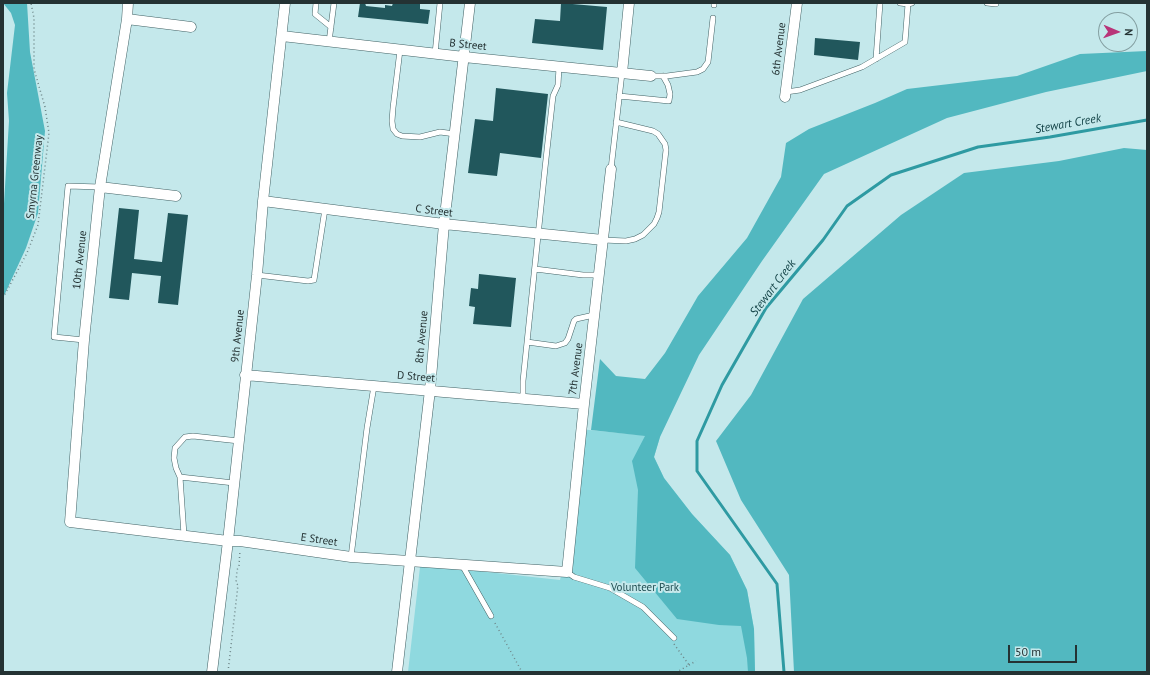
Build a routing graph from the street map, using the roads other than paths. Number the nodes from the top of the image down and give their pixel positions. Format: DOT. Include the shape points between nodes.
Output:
graph roads {
  1 [pos="128,3"];
  2 [pos="285,3"];
  3 [pos="316,3"];
  4 [pos="334,3"];
  5 [pos="440,3"];
  6 [pos="470,3"];
  7 [pos="629,3"];
  8 [pos="797,3"];
  9 [pos="880,3"];
  10 [pos="900,3"];
  11 [pos="987,3"];
  12 [pos="996,3"];
  13 [pos="910,4"];
  14 [pos="713,18"];
  15 [pos="127,19"];
  16 [pos="331,26"];
  17 [pos="191,27"];
  18 [pos="282,36"];
  19 [pos="329,42"];
  20 [pos="400,50"];
  21 [pos="435,54"];
  22 [pos="464,57"];
  23 [pos="876,59"];
  24 [pos="559,66"];
  25 [pos="622,73"];
  26 [pos="651,76"];
  27 [pos="663,76"];
  28 [pos="785,94"];
  29 [pos="619,96"];
  30 [pos="616,122"];
  31 [pos="455,134"];
  32 [pos="611,168"];
  33 [pos="100,187"];
  34 [pos="176,196"];
  35 [pos="263,201"];
  36 [pos="325,209"];
  37 [pos="444,224"];
  38 [pos="538,233"];
  39 [pos="603,240"];
  40 [pos="535,269"];
  41 [pos="257,275"];
  42 [pos="598,275"];
  43 [pos="594,315"];
  44 [pos="84,340"];
  45 [pos="527,342"];
  46 [pos="246,375"];
  47 [pos="374,386"];
  48 [pos="430,390"];
  49 [pos="522,399"];
  50 [pos="584,404"];
  51 [pos="239,441"];
  52 [pos="180,477"];
  53 [pos="234,483"];
  54 [pos="70,522"];
  55 [pos="184,535"];
  56 [pos="228,541"];
  57 [pos="351,556"];
  58 [pos="410,562"];
  59 [pos="462,565"];
  60 [pos="567,572"];
  61 [pos="491,616"];
  62 [pos="673,640"];
  63 [pos="212,672"];
  64 [pos="397,672"];
  1 -- 15 [label="street, 10th Avenue"];
  2 -- 18 [label="street, 9th Avenue"];
  3 -- 16 [label="lane" via="314,14"];
  4 -- 16 [label="lane"];
  5 -- 21 [label="lane"];
  6 -- 22 [label="street, 8th Avenue"];
  7 -- 25 [label="street"];
  8 -- 28 [label="street, 6th Avenue"];
  9 -- 23 [label="lane"];
  10 -- 13 [label="lane"];
  11 -- 12 [label="lane"];
  13 -- 23 [label="lane" via="905,42"];
  14 -- 27 [label="lane" via="708,62 703,69"];
  15 -- 17 [label="street"];
  15 -- 33 [label="street, 10th Avenue"];
  16 -- 19 [label="lane"];
  18 -- 19 [label="street, B Street"];
  18 -- 35 [label="street, 9th Avenue"];
  19 -- 20 [label="street, B Street"];
  20 -- 21 [label="street, B Street"];
  20 -- 31 [label="lane" via="392,108 393,128 396,134"];
  21 -- 22 [label="street, B Street"];
  22 -- 24 [label="street, B Street"];
  22 -- 31 [label="street, 8th Avenue"];
  23 -- 28 [label="lane" via="862,67"];
  24 -- 25 [label="street, B Street"];
  24 -- 38 [label="lane"];
  25 -- 26 [label="street, B Street"];
  25 -- 29 [label="lane"];
  26 -- 27 [label="lane"];
  27 -- 29 [label="lane" via="668,85 669,101"];
  29 -- 30 [label="lane"];
  30 -- 32 [label="lane"];
  30 -- 39 [label="lane" via="653,131 662,138 666,150 657,218 654,224 643,235 634,239"];
  31 -- 37 [label="street, 8th Avenue"];
  32 -- 39 [label="street, 7th Avenue"];
  33 -- 34 [label="street"];
  33 -- 44 [label="street, 10th Avenue"];
  33 -- 44 [label="lane" via="68,186 54,337"];
  35 -- 36 [label="street, C Street"];
  35 -- 41 [label="street, 9th Avenue"];
  36 -- 37 [label="street, C Street"];
  36 -- 41 [label="lane" via="314,280"];
  37 -- 38 [label="street, C Street"];
  37 -- 48 [label="street, 8th Avenue"];
  38 -- 39 [label="street, C Street"];
  38 -- 40 [label="lane"];
  39 -- 42 [label="street, 7th Avenue"];
  40 -- 42 [label="lane"];
  40 -- 45 [label="lane"];
  41 -- 46 [label="street, 9th Avenue"];
  42 -- 43 [label="street, 7th Avenue"];
  43 -- 45 [label="lane" via="576,319 564,343 556,346"];
  43 -- 50 [label="street, 7th Avenue"];
  44 -- 54 [label="street, 10th Avenue"];
  45 -- 49 [label="lane"];
  46 -- 47 [label="street, D Street"];
  46 -- 51 [label="street, 9th Avenue"];
  47 -- 48 [label="street, D Street"];
  47 -- 57 [label="lane"];
  48 -- 49 [label="street, D Street"];
  48 -- 58 [label="street, 8th Avenue"];
  49 -- 50 [label="street, D Street"];
  50 -- 60 [label="street, 7th Avenue"];
  51 -- 52 [label="lane" via="185,437 175,448 174,458"];
  51 -- 53 [label="street, 9th Avenue"];
  52 -- 53 [label="lane"];
  52 -- 55 [label="lane"];
  53 -- 56 [label="street, 9th Avenue"];
  54 -- 55 [label="street, E Street"];
  55 -- 56 [label="street, E Street"];
  56 -- 57 [label="street, E Street"];
  56 -- 63 [label="street, 9th Avenue"];
  57 -- 58 [label="street, E Street"];
  58 -- 59 [label="street, E Street"];
  58 -- 64 [label="street, 8th Avenue"];
  59 -- 60 [label="street, E Street"];
  59 -- 61 [label="lane"];
  60 -- 62 [label="lane" via="574,577 610,588 642,607"];
}
